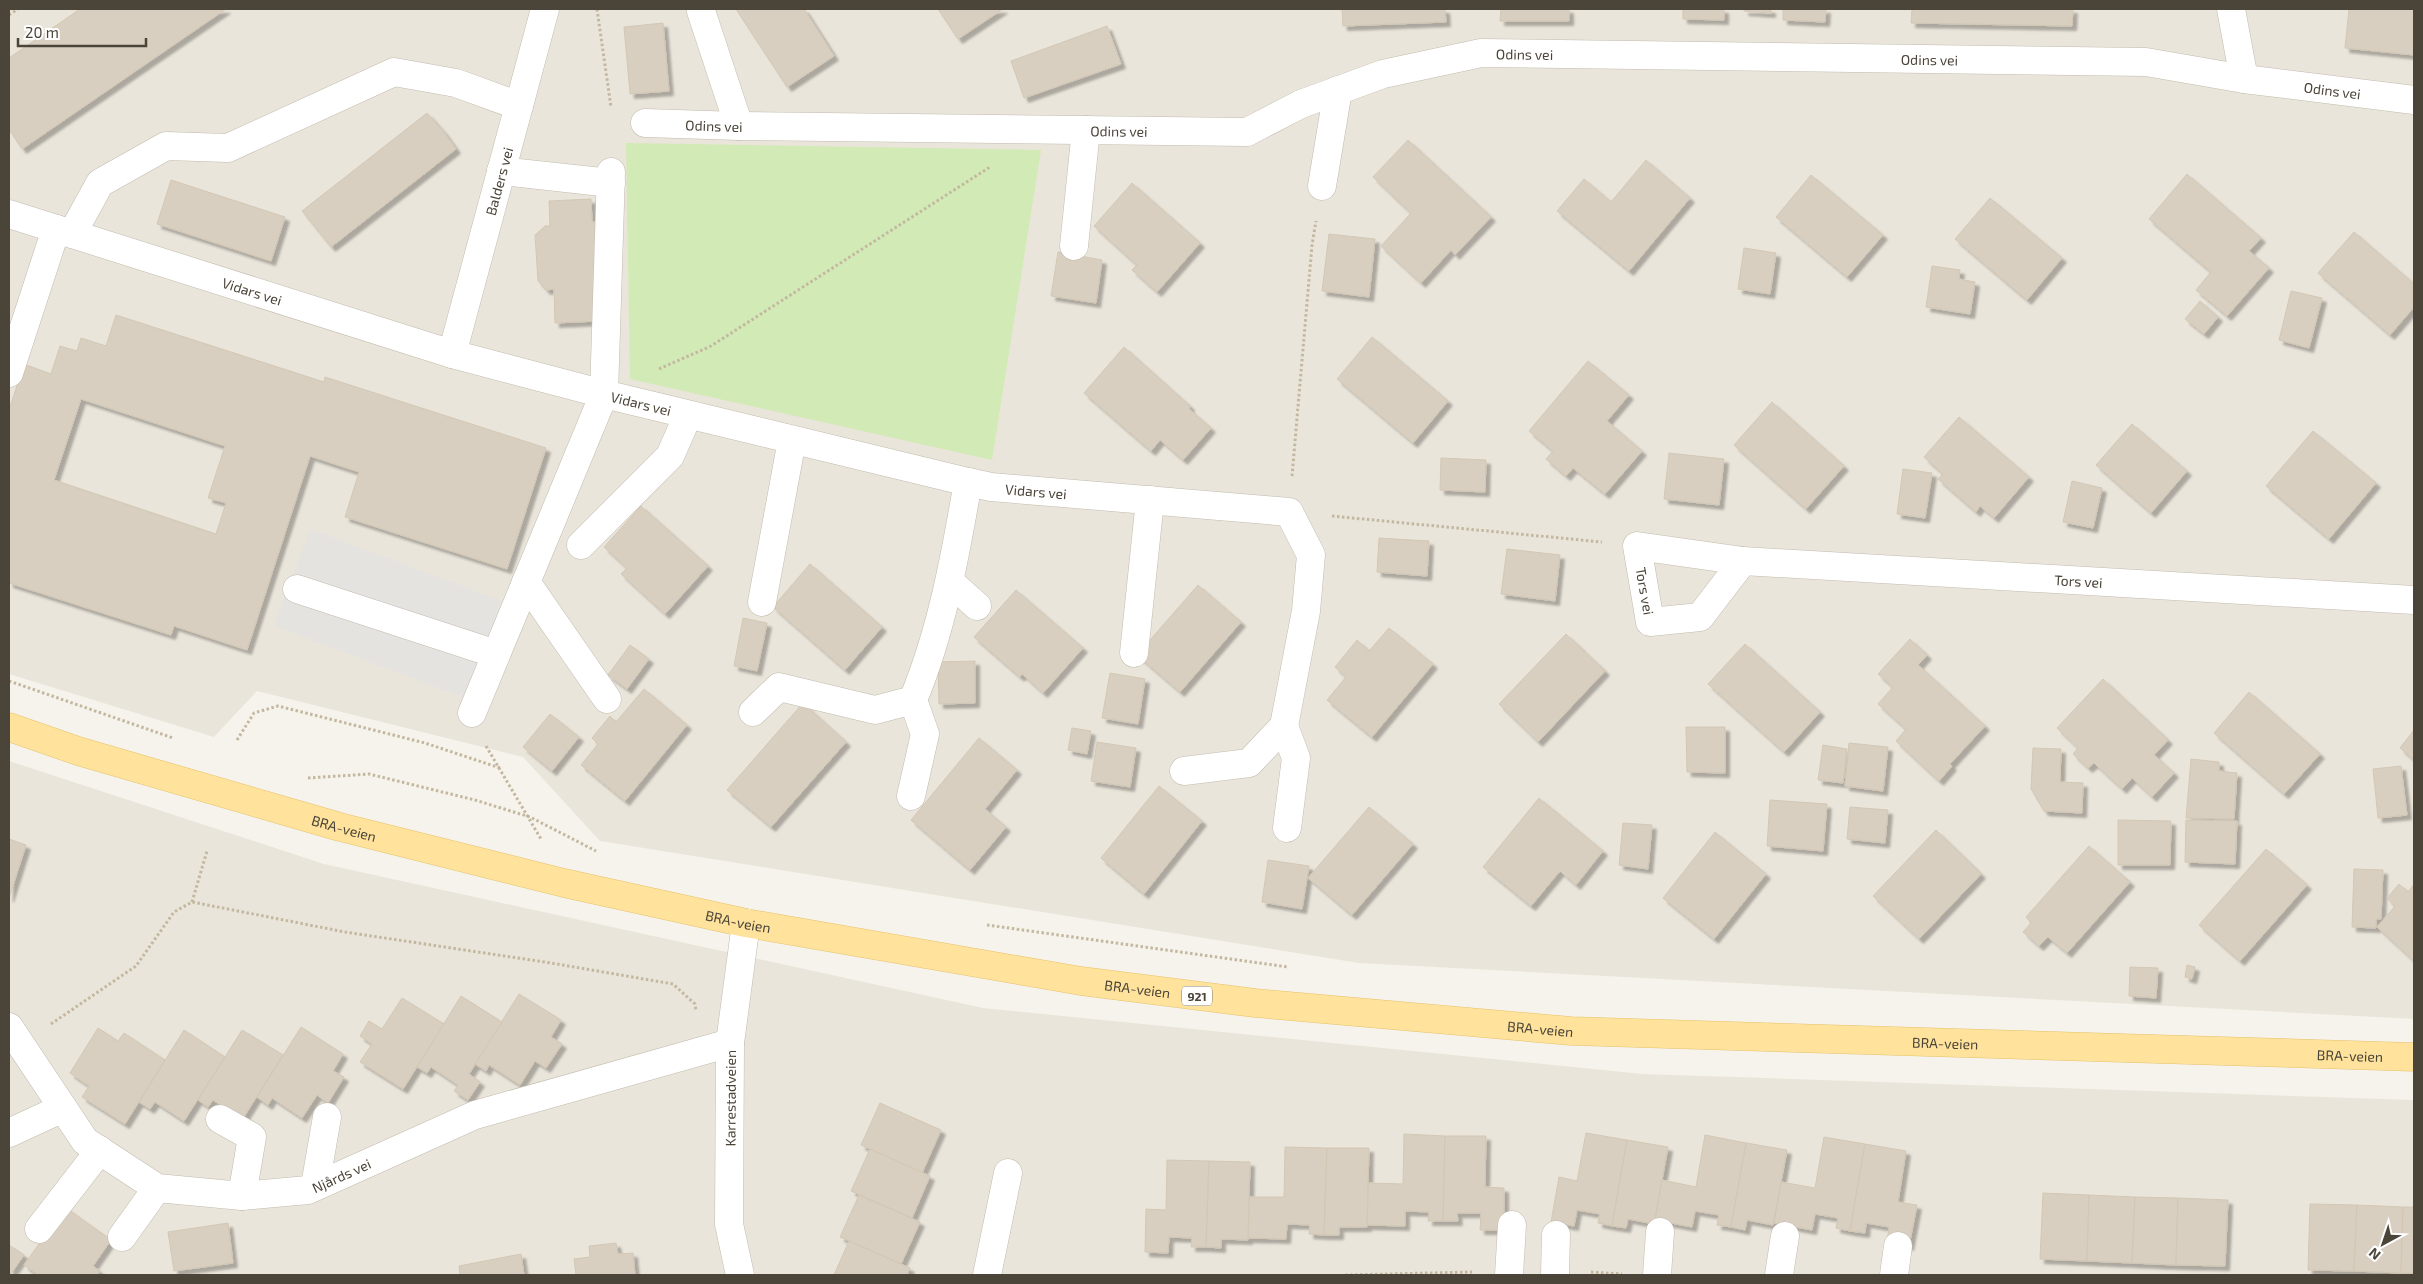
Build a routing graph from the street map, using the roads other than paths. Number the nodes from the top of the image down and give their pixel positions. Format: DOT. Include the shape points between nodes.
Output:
graph roads {
  1 [pos="545,9"];
  2 [pos="2231,9"];
  3 [pos="701,10"];
  4 [pos="2244,79"];
  5 [pos="1338,90"];
  6 [pos="2414,100"];
  7 [pos="519,106"];
  8 [pos="645,123"];
  9 [pos="739,126"];
  10 [pos="1086,130"];
  11 [pos="501,171"];
  12 [pos="1322,186"];
  13 [pos="9,214"];
  14 [pos="64,232"];
  15 [pos="1074,246"];
  16 [pos="452,354"];
  17 [pos="9,374"];
  18 [pos="604,394"];
  19 [pos="688,415"];
  20 [pos="792,440"];
  21 [pos="968,482"];
  22 [pos="1150,500"];
  23 [pos="582,544"];
  24 [pos="1743,560"];
  25 [pos="526,582"];
  26 [pos="950,582"];
  27 [pos="297,589"];
  28 [pos="2414,600"];
  29 [pos="762,602"];
  30 [pos="977,606"];
  31 [pos="1134,653"];
  32 [pos="496,654"];
  33 [pos="607,699"];
  34 [pos="913,700"];
  35 [pos="753,712"];
  36 [pos="472,713"];
  37 [pos="1284,726"];
  38 [pos="9,727"];
  39 [pos="1184,771"];
  40 [pos="911,796"];
  41 [pos="1287,828"];
  42 [pos="746,923"];
  43 [pos="14,1034"];
  44 [pos="730,1042"];
  45 [pos="2414,1057"];
  46 [pos="63,1108"];
  47 [pos="327,1117"];
  48 [pos="220,1119"];
  49 [pos="9,1133"];
  50 [pos="100,1150"];
  51 [pos="1008,1173"];
  52 [pos="315,1186"];
  53 [pos="157,1188"];
  54 [pos="242,1196"];
  55 [pos="1512,1225"];
  56 [pos="39,1229"];
  57 [pos="1660,1232"];
  58 [pos="1556,1235"];
  59 [pos="1785,1236"];
  60 [pos="122,1237"];
  61 [pos="1898,1246"];
  62 [pos="740,1275"];
  63 [pos="987,1275"];
  64 [pos="1509,1275"];
  65 [pos="1555,1275"];
  66 [pos="1657,1275"];
  67 [pos="1779,1275"];
  68 [pos="1894,1275"];
  1 -- 7 [label="street, Balders vei"];
  2 -- 4 [label="street"];
  3 -- 9 [label="street"];
  4 -- 5 [label="street, Odins vei" via="2146,62 1480,53 1384,74"];
  4 -- 6 [label="street, Odins vei"];
  5 -- 10 [label="street, Odins vei" via="1301,104 1248,132"];
  5 -- 12 [label="street"];
  7 -- 11 [label="street, Balders vei"];
  7 -- 14 [label="street" via="456,83 394,72 228,148 166,146 100,182"];
  8 -- 9 [label="street, Odins vei"];
  9 -- 10 [label="street, Odins vei"];
  10 -- 15 [label="street"];
  11 -- 16 [label="street, Balders vei"];
  11 -- 18 [label="street" via="611,177"];
  13 -- 14 [label="street, Vidars vei"];
  14 -- 16 [label="street, Vidars vei"];
  14 -- 17 [label="street"];
  16 -- 18 [label="street, Vidars vei"];
  18 -- 19 [label="street, Vidars vei"];
  18 -- 25 [label="street"];
  19 -- 20 [label="street, Vidars vei"];
  19 -- 23 [label="street" via="670,456"];
  20 -- 21 [label="street, Vidars vei"];
  20 -- 29 [label="street"];
  21 -- 22 [label="street, Vidars vei" via="991,487"];
  21 -- 26 [label="street"];
  22 -- 31 [label="street"];
  22 -- 37 [label="street, Vidars vei" via="1289,512 1311,555 1306,611"];
  24 -- 24 [label="street, Tors vei" via="1700,616 1650,622 1638,546"];
  24 -- 28 [label="street, Tors vei"];
  25 -- 32 [label="street"];
  25 -- 33 [label="street"];
  26 -- 30 [label="street"];
  26 -- 34 [label="street" via="930,659"];
  27 -- 32 [label="street"];
  32 -- 36 [label="street"];
  34 -- 35 [label="street" via="875,710 779,687"];
  34 -- 40 [label="street" via="925,734"];
  37 -- 39 [label="street" via="1249,763"];
  37 -- 41 [label="street" via="1296,758"];
  38 -- 42 [label="main road, BRA-veien / 921" via="78,751 340,827 564,883"];
  42 -- 44 [label="street, Karrestadveien"];
  42 -- 45 [label="main road, BRA-veien / 921" via="1081,981 1415,1019 1572,1031"];
  43 -- 46 [label="street, Njårds vei"];
  44 -- 52 [label="street, Njårds vei" via="475,1115"];
  44 -- 62 [label="street, Karrestadveien" via="729,1224"];
  46 -- 49 [label="street"];
  46 -- 50 [label="street, Njårds vei" via="85,1140"];
  47 -- 52 [label="street"];
  48 -- 54 [label="street" via="252,1137"];
  50 -- 53 [label="street, Njårds vei"];
  50 -- 56 [label="street"];
  51 -- 63 [label="street"];
  52 -- 54 [label="street, Njårds vei" via="308,1190"];
  53 -- 54 [label="street, Njårds vei"];
  53 -- 60 [label="street"];
  55 -- 64 [label="street"];
  57 -- 66 [label="street"];
  58 -- 65 [label="street"];
  59 -- 67 [label="street"];
  61 -- 68 [label="street"];
}
